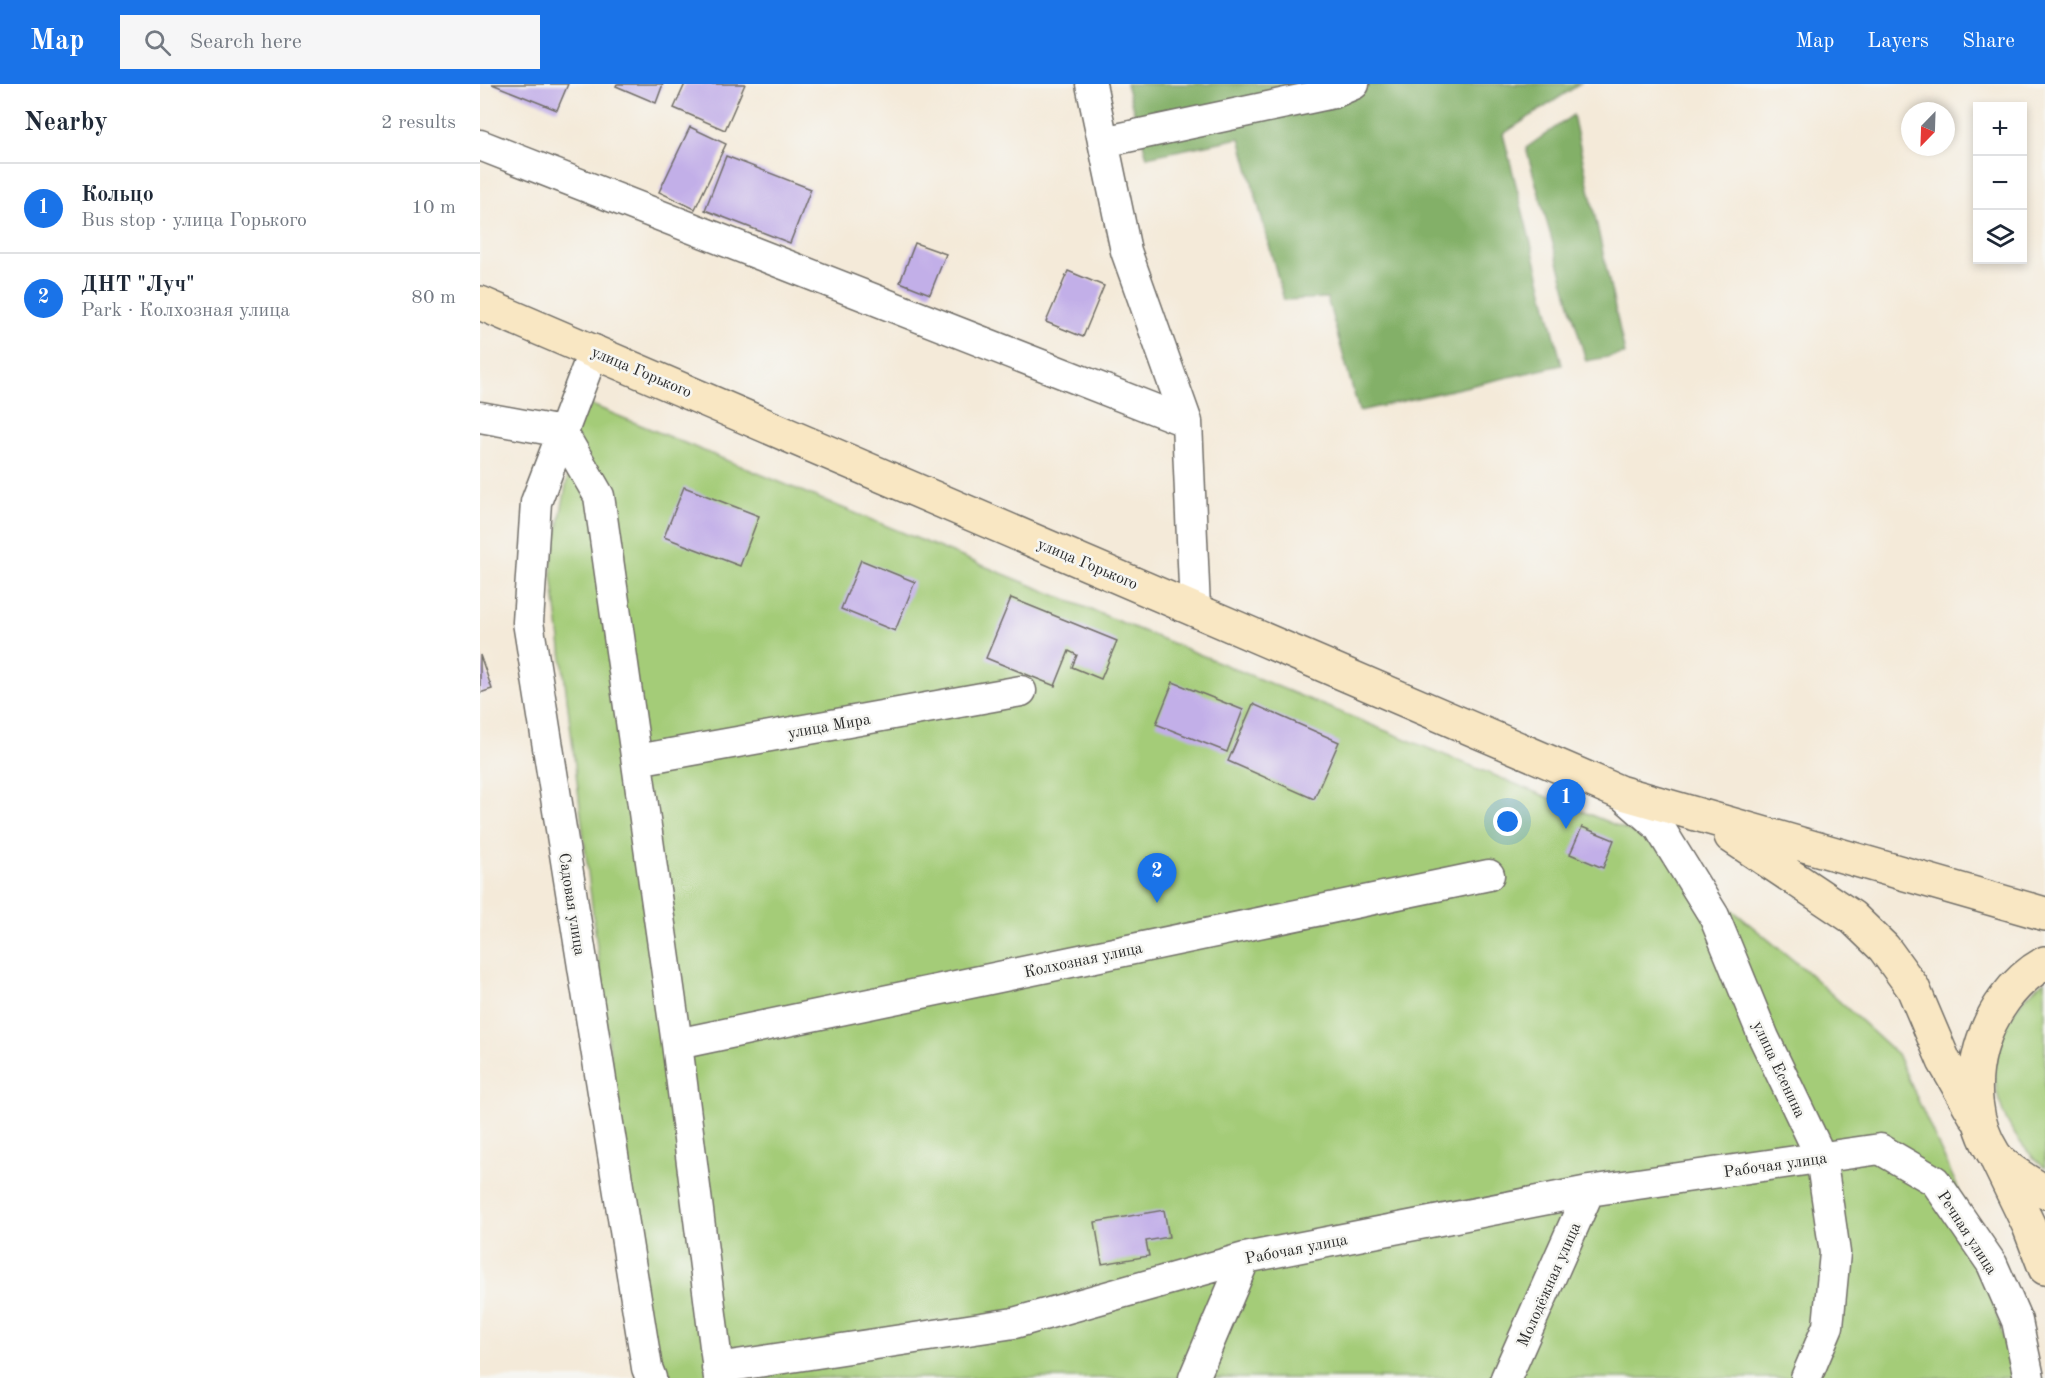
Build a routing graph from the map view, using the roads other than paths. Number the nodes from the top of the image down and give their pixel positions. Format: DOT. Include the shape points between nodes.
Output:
graph roads {
  1 [pos="1091,84"];
  2 [pos="1354,84"];
  3 [pos="1103,142"];
  4 [pos="480,145"];
  5 [pos="480,303"];
  6 [pos="594,350"];
  7 [pos="480,417"];
  8 [pos="1187,422"];
  9 [pos="562,432"];
  10 [pos="1194,609"];
  11 [pos="1021,691"];
  12 [pos="637,760"];
  13 [pos="1619,792"];
  14 [pos="1699,816"];
  15 [pos="1489,875"];
  16 [pos="2045,914"];
  17 [pos="2045,963"];
  18 [pos="677,1044"];
  19 [pos="1976,1116"];
  20 [pos="1880,1149"];
  21 [pos="1994,1155"];
  22 [pos="1821,1157"];
  23 [pos="1589,1191"];
  24 [pos="2045,1192"];
  25 [pos="1245,1258"];
  26 [pos="2045,1268"];
  27 [pos="718,1373"];
  28 [pos="651,1378"];
  29 [pos="1194,1378"];
  30 [pos="1506,1378"];
  31 [pos="1806,1378"];
  32 [pos="2029,1378"];
  1 -- 3 [label="street"];
  2 -- 3 [label="street" via="1333,93"];
  3 -- 8 [label="street" via="1126,251"];
  4 -- 8 [label="street"];
  5 -- 6 [label="main road, улица Горького"];
  6 -- 9 [label="street, Садовая улица"];
  6 -- 10 [label="main road, улица Горького"];
  7 -- 9 [label="street"];
  8 -- 10 [label="street"];
  9 -- 12 [label="street" via="599,496"];
  9 -- 28 [label="street, Садовая улица" via="536,502 528,622"];
  10 -- 13 [label="main road, улица Горького"];
  11 -- 12 [label="street, улица Мира"];
  12 -- 18 [label="street"];
  13 -- 14 [label="main road, улица Горького"];
  13 -- 22 [label="street, улица Есенина" via="1659,827 1714,916 1764,1038"];
  14 -- 16 [label="main road, улица Горького"];
  14 -- 19 [label="main road" via="1843,910 1884,948 1914,988 1944,1061"];
  15 -- 18 [label="street, Колхозная улица"];
  17 -- 19 [label="main road" via="2029,972 2002,1000 1984,1034 1977,1072"];
  18 -- 27 [label="street"];
  19 -- 21 [label="main road"];
  20 -- 22 [label="street, Рабочая улица"];
  20 -- 32 [label="street, Речная улица" via="1935,1180 1992,1264 2017,1321"];
  21 -- 24 [label="main road"];
  21 -- 26 [label="main road"];
  22 -- 23 [label="street, Рабочая улица"];
  22 -- 31 [label="street, улица Есенина" via="1835,1253 1828,1326"];
  23 -- 25 [label="street, Рабочая улица"];
  23 -- 30 [label="street, Молодёжная улица"];
  25 -- 27 [label="street, Рабочая улица" via="1014,1323"];
  25 -- 29 [label="street"];
}
